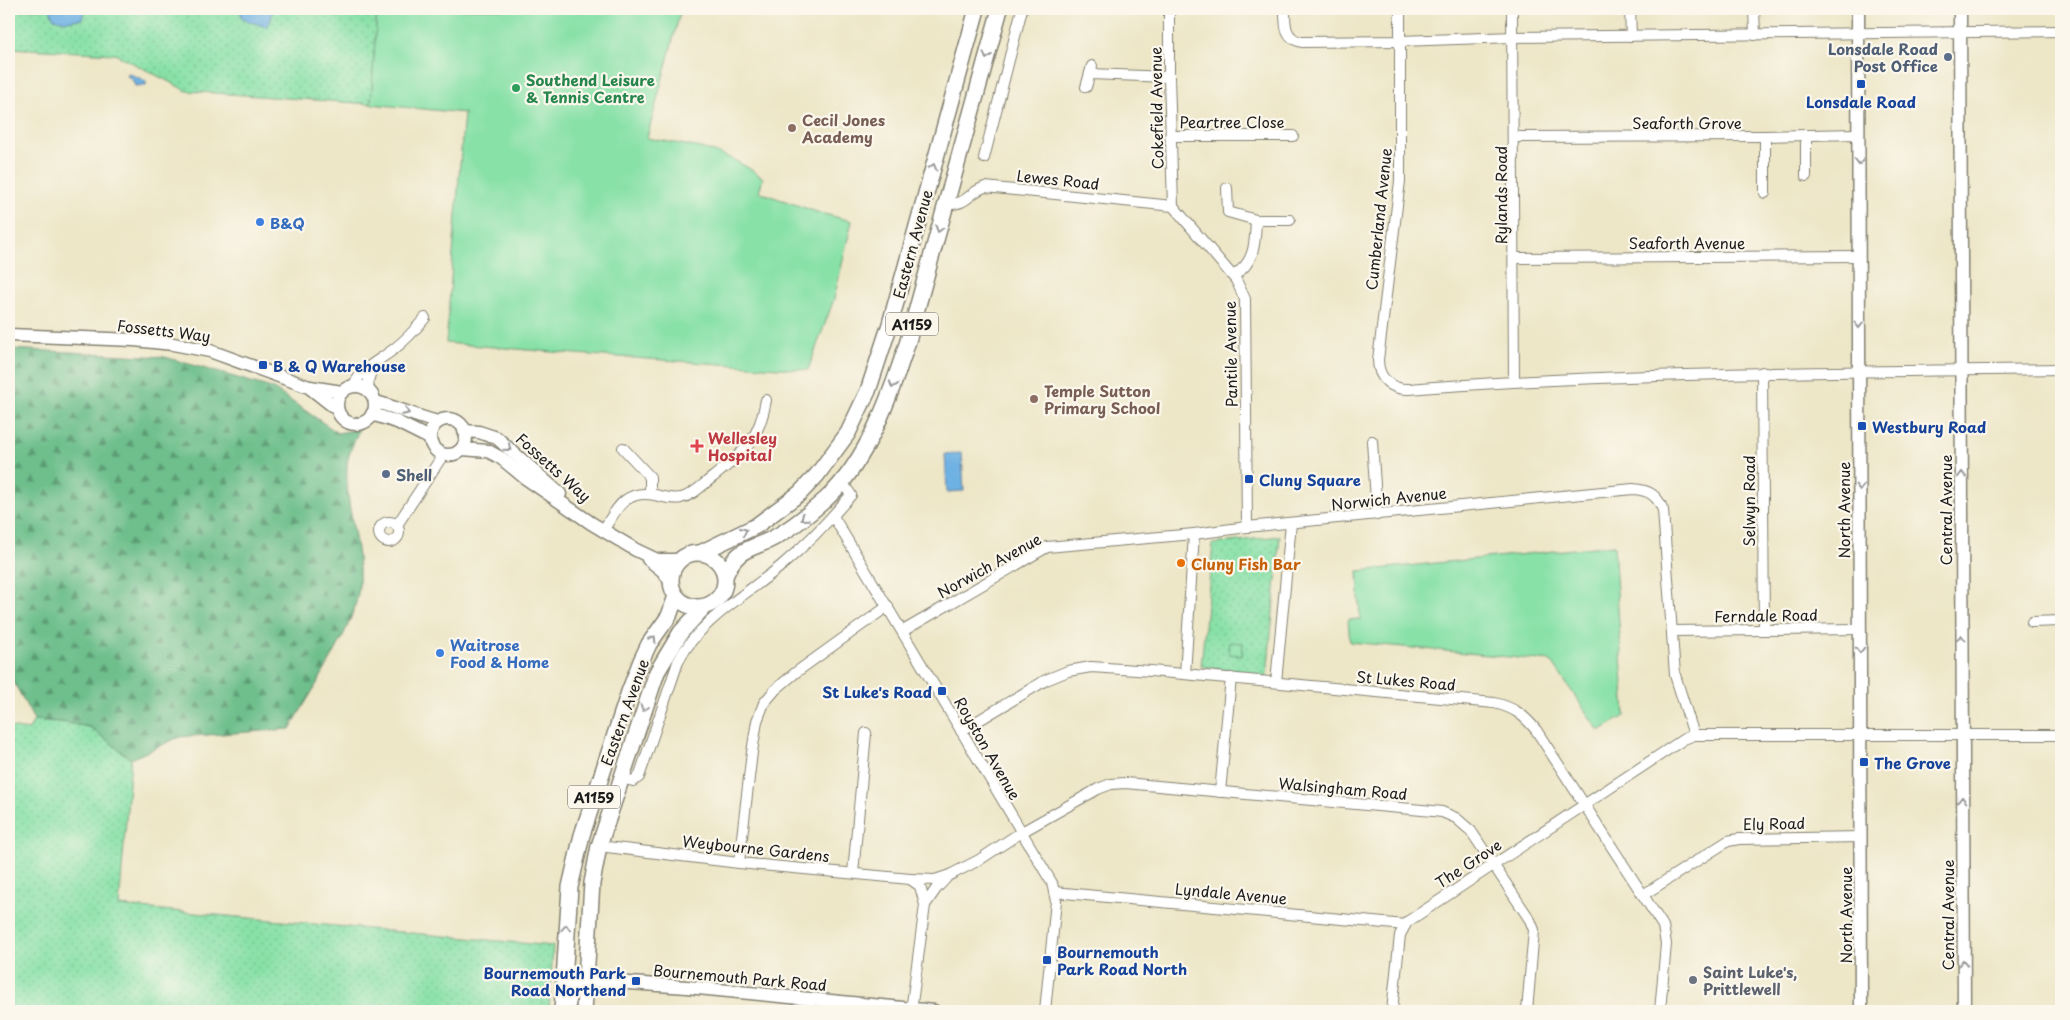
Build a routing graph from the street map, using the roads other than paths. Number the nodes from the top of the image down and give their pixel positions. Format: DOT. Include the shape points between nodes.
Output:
graph roads {
  1 [pos="977,9"];
  2 [pos="1000,9"];
  3 [pos="1022,9"];
  4 [pos="1170,9"];
  5 [pos="1285,9"];
  6 [pos="1400,9"];
  7 [pos="1512,9"];
  8 [pos="1630,9"];
  9 [pos="1754,9"];
  10 [pos="1858,9"];
  11 [pos="1960,9"];
  12 [pos="2061,31"];
  13 [pos="1960,33"];
  14 [pos="1858,34"];
  15 [pos="1755,35"];
  16 [pos="1631,36"];
  17 [pos="1514,37"];
  18 [pos="1400,41"];
  19 [pos="1169,76"];
  20 [pos="1086,87"];
  21 [pos="1859,134"];
  22 [pos="1806,135"];
  23 [pos="1170,136"];
  24 [pos="1293,136"];
  25 [pos="1765,136"];
  26 [pos="1514,137"];
  27 [pos="984,158"];
  28 [pos="1806,176"];
  29 [pos="1227,188"];
  30 [pos="1766,193"];
  31 [pos="946,204"];
  32 [pos="1173,206"];
  33 [pos="1256,220"];
  34 [pos="1290,220"];
  35 [pos="1859,256"];
  36 [pos="1515,258"];
  37 [pos="1233,276"];
  38 [pos="425,318"];
  39 [pos="9,335"];
  40 [pos="376,361"];
  41 [pos="2061,369"];
  42 [pos="1962,370"];
  43 [pos="1859,371"];
  44 [pos="1762,372"];
  45 [pos="1514,381"];
  46 [pos="309,387"];
  47 [pos="348,389"];
  48 [pos="368,390"];
  49 [pos="766,400"];
  50 [pos="373,408"];
  51 [pos="338,409"];
  52 [pos="438,422"];
  53 [pos="464,430"];
  54 [pos="430,438"];
  55 [pos="1372,440"];
  56 [pos="462,448"];
  57 [pos="623,448"];
  58 [pos="443,455"];
  59 [pos="842,480"];
  60 [pos="650,494"];
  61 [pos="1377,515"];
  62 [pos="833,516"];
  63 [pos="591,523"];
  64 [pos="1291,523"];
  65 [pos="397,525"];
  66 [pos="1247,527"];
  67 [pos="603,531"];
  68 [pos="1194,534"];
  69 [pos="636,550"];
  70 [pos="700,553"];
  71 [pos="680,560"];
  72 [pos="725,576"];
  73 [pos="673,589"];
  74 [pos="888,606"];
  75 [pos="704,607"];
  76 [pos="2061,621"];
  77 [pos="2032,622"];
  78 [pos="1860,628"];
  79 [pos="1764,630"];
  80 [pos="903,631"];
  81 [pos="1672,631"];
  82 [pos="1185,674"];
  83 [pos="1230,678"];
  84 [pos="1276,682"];
  85 [pos="961,731"];
  86 [pos="866,733"];
  87 [pos="1694,735"];
  88 [pos="1861,735"];
  89 [pos="1961,735"];
  90 [pos="2061,735"];
  91 [pos="621,778"];
  92 [pos="1220,792"];
  93 [pos="1584,805"];
  94 [pos="1020,832"];
  95 [pos="1861,836"];
  96 [pos="599,846"];
  97 [pos="739,862"];
  98 [pos="1493,864"];
  99 [pos="852,873"];
  100 [pos="948,876"];
  101 [pos="910,879"];
  102 [pos="1054,892"];
  103 [pos="1643,895"];
  104 [pos="925,905"];
  105 [pos="1405,925"];
  106 [pos="564,958"];
  107 [pos="583,980"];
  108 [pos="911,1010"];
  109 [pos="562,1011"];
  110 [pos="568,1011"];
  111 [pos="584,1011"];
  112 [pos="934,1011"];
  113 [pos="1045,1011"];
  114 [pos="1392,1011"];
  115 [pos="1527,1011"];
  116 [pos="1660,1011"];
  117 [pos="1861,1011"];
  118 [pos="1964,1011"];
  70 -- 1 [label="main road, Eastern Avenue / A1159, one-way" via="756,526 800,494 848,432 868,391 890,324"];
  2 -- 31 [label="main road, Eastern Avenue / A1159, one-way"];
  3 -- 27 [label="street"];
  4 -- 19 [label="street, Cokefield Avenue"];
  5 -- 18 [label="street" via="1285,26 1296,41"];
  6 -- 18 [label="street, Cumberland Avenue"];
  7 -- 17 [label="street, Rylands Road"];
  8 -- 16 [label="street"];
  9 -- 15 [label="street"];
  10 -- 14 [label="street, North Avenue"];
  11 -- 13 [label="street, Central Avenue"];
  12 -- 13 [label="street"];
  13 -- 14 [label="street"];
  13 -- 42 [label="street, Central Avenue"];
  14 -- 15 [label="street"];
  14 -- 21 [label="street, North Avenue"];
  15 -- 16 [label="street"];
  16 -- 17 [label="street"];
  17 -- 18 [label="street"];
  17 -- 26 [label="street, Rylands Road"];
  18 -- 45 [label="street, Cumberland Avenue" via="1400,181 1378,367 1385,380 1403,390"];
  19 -- 20 [label="street" via="1090,70"];
  19 -- 23 [label="street, Cokefield Avenue"];
  21 -- 22 [label="street, Seaforth Grove"];
  21 -- 35 [label="street, North Avenue, one-way"];
  22 -- 25 [label="street, Seaforth Grove"];
  22 -- 28 [label="street"];
  23 -- 24 [label="street, Peartree Close"];
  23 -- 32 [label="street, Cokefield Avenue"];
  25 -- 26 [label="street, Seaforth Grove"];
  25 -- 30 [label="street"];
  26 -- 36 [label="street, Rylands Road"];
  29 -- 33 [label="street" via="1227,211"];
  31 -- 32 [label="street, Lewes Road" via="964,202 985,187"];
  31 -- 59 [label="main road, Eastern Avenue / A1159, one-way" via="891,391 860,455"];
  32 -- 37 [label="street, Pantile Avenue"];
  33 -- 34 [label="street"];
  33 -- 37 [label="street" via="1252,257"];
  35 -- 36 [label="street, Seaforth Avenue"];
  35 -- 43 [label="street, North Avenue, one-way"];
  36 -- 45 [label="street, Rylands Road"];
  37 -- 66 [label="street, Pantile Avenue" via="1245,299"];
  38 -- 40 [label="street" via="412,334"];
  39 -- 46 [label="street, Fossetts Way" via="172,344 210,351"];
  40 -- 47 [label="street" via="360,373"];
  40 -- 48 [label="street"];
  41 -- 42 [label="street"];
  42 -- 43 [label="street"];
  89 -- 42 [label="street, Central Avenue, one-way"];
  43 -- 44 [label="street"];
  43 -- 78 [label="street, North Avenue, one-way"];
  44 -- 45 [label="street"];
  44 -- 79 [label="street, Selwyn Road"];
  46 -- 47 [label="street, Fossetts Way"];
  46 -- 51 [label="street, Fossetts Way"];
  47 -- 48 [label="street, Fossetts Way" via="362,387"];
  47 -- 51 [label="street" via="338,398"];
  48 -- 50 [label="street"];
  49 -- 60 [label="street" via="758,431 741,455 686,496 672,499"];
  50 -- 51 [label="street, Fossetts Way" via="364,422 354,424 344,420"];
  50 -- 52 [label="street, Fossetts Way, one-way" via="391,406"];
  50 -- 54 [label="street"];
  52 -- 53 [label="street, Fossetts Way" via="456,421"];
  52 -- 54 [label="street" via="430,432"];
  53 -- 56 [label="street" via="466,437"];
  53 -- 63 [label="street, Fossetts Way, one-way" via="497,438"];
  54 -- 58 [label="street" via="434,449"];
  55 -- 61 [label="street"];
  56 -- 58 [label="street, Fossetts Way" via="450,456"];
  56 -- 63 [label="street, Fossetts Way" via="494,454"];
  57 -- 60 [label="street" via="650,477"];
  58 -- 65 [label="street"];
  59 -- 62 [label="street, Eastern Avenue" via="851,495"];
  59 -- 72 [label="main road, Eastern Avenue / A1159, one-way" via="799,522 775,538 735,557"];
  60 -- 67 [label="street" via="627,499 616,509"];
  61 -- 64 [label="street, Norwich Avenue"];
  61 -- 81 [label="street, Norwich Avenue" via="1644,490 1660,501 1663,510"];
  62 -- 74 [label="street, Royston Avenue"];
  62 -- 91 [label="street, Eastern Avenue" via="805,546 690,640 678,662 639,777 633,781"];
  63 -- 67 [label="street, Fossetts Way"];
  64 -- 66 [label="street, Norwich Avenue"];
  64 -- 84 [label="street"];
  66 -- 68 [label="street, Norwich Avenue"];
  67 -- 69 [label="street, Fossetts Way"];
  68 -- 80 [label="street, Norwich Avenue" via="1047,548"];
  68 -- 82 [label="street"];
  69 -- 71 [label="street, Fossetts Way" via="658,560"];
  69 -- 73 [label="street, Fossetts Way" via="663,570"];
  70 -- 71 [label="main road, Eastern Avenue / A1159"];
  70 -- 72 [label="main road" via="718,562"];
  71 -- 73 [label="main road, Eastern Avenue / A1159" via="672,572"];
  72 -- 75 [label="main road, Eastern Avenue / A1159" via="720,596"];
  73 -- 75 [label="main road" via="690,606"];
  106 -- 73 [label="main road, Eastern Avenue / A1159, one-way" via="570,887 582,835 638,668 649,644 669,616"];
  74 -- 80 [label="street, Royston Avenue"];
  74 -- 97 [label="street" via="795,674 764,703 757,721 752,752"];
  75 -- 91 [label="main road, Eastern Avenue / A1159, one-way" via="682,632 657,672"];
  76 -- 77 [label="street"];
  78 -- 79 [label="street, Ferndale Road"];
  78 -- 88 [label="street, North Avenue, one-way"];
  79 -- 81 [label="street, Ferndale Road"];
  80 -- 85 [label="street, Royston Avenue"];
  81 -- 87 [label="street, Norwich Avenue" via="1677,685"];
  82 -- 83 [label="street, St Lukes Road"];
  82 -- 85 [label="street, St Lukes Road" via="1106,666 1068,671 1046,680"];
  83 -- 84 [label="street, St Lukes Road"];
  83 -- 92 [label="street"];
  84 -- 93 [label="street, St Lukes Road" via="1494,703 1513,709 1536,730"];
  85 -- 94 [label="street, Royston Avenue"];
  86 -- 99 [label="street"];
  87 -- 88 [label="street, The Grove"];
  87 -- 93 [label="street, The Grove"];
  88 -- 89 [label="street, The Grove"];
  88 -- 95 [label="street, North Avenue"];
  89 -- 90 [label="street, The Grove"];
  118 -- 89 [label="street, Central Avenue, one-way"];
  91 -- 96 [label="main road, Eastern Avenue / A1159"];
  92 -- 94 [label="street, Walsingham Road" via="1111,784 1098,788"];
  92 -- 98 [label="street, Walsingham Road" via="1442,812 1464,824"];
  93 -- 98 [label="street, The Grove"];
  93 -- 103 [label="street, St Lukes Road"];
  94 -- 100 [label="street, Walsingham Road" via="979,860"];
  94 -- 102 [label="street, Royston Avenue"];
  95 -- 103 [label="street, Ely Road" via="1728,841"];
  95 -- 117 [label="street, North Avenue"];
  96 -- 97 [label="street, Weybourne Gardens"];
  96 -- 107 [label="main road, Eastern Avenue / A1159" via="592,883"];
  97 -- 99 [label="street, Weybourne Gardens"];
  98 -- 105 [label="street, The Grove"];
  98 -- 115 [label="street, Walsingham Road" via="1534,930"];
  99 -- 101 [label="street, Weybourne Gardens"];
  100 -- 101 [label="street, Weybourne Gardens" via="935,880"];
  100 -- 104 [label="street"];
  101 -- 104 [label="street" via="920,886"];
  102 -- 105 [label="street, Lyndale Avenue"];
  102 -- 113 [label="street, Royston Avenue" via="1056,900"];
  103 -- 116 [label="street, St Lukes Road" via="1663,926 1666,937"];
  104 -- 108 [label="street"];
  105 -- 114 [label="street" via="1399,942"];
  106 -- 107 [label="street" via="567,970"];
  106 -- 109 [label="main road, Eastern Avenue / A1159"];
  107 -- 108 [label="street, Bournemouth Park Road" via="688,987"];
  107 -- 110 [label="street" via="573,984"];
  107 -- 111 [label="main road, Eastern Avenue / A1159"];
  108 -- 112 [label="street, Bournemouth Park Road"];
}
